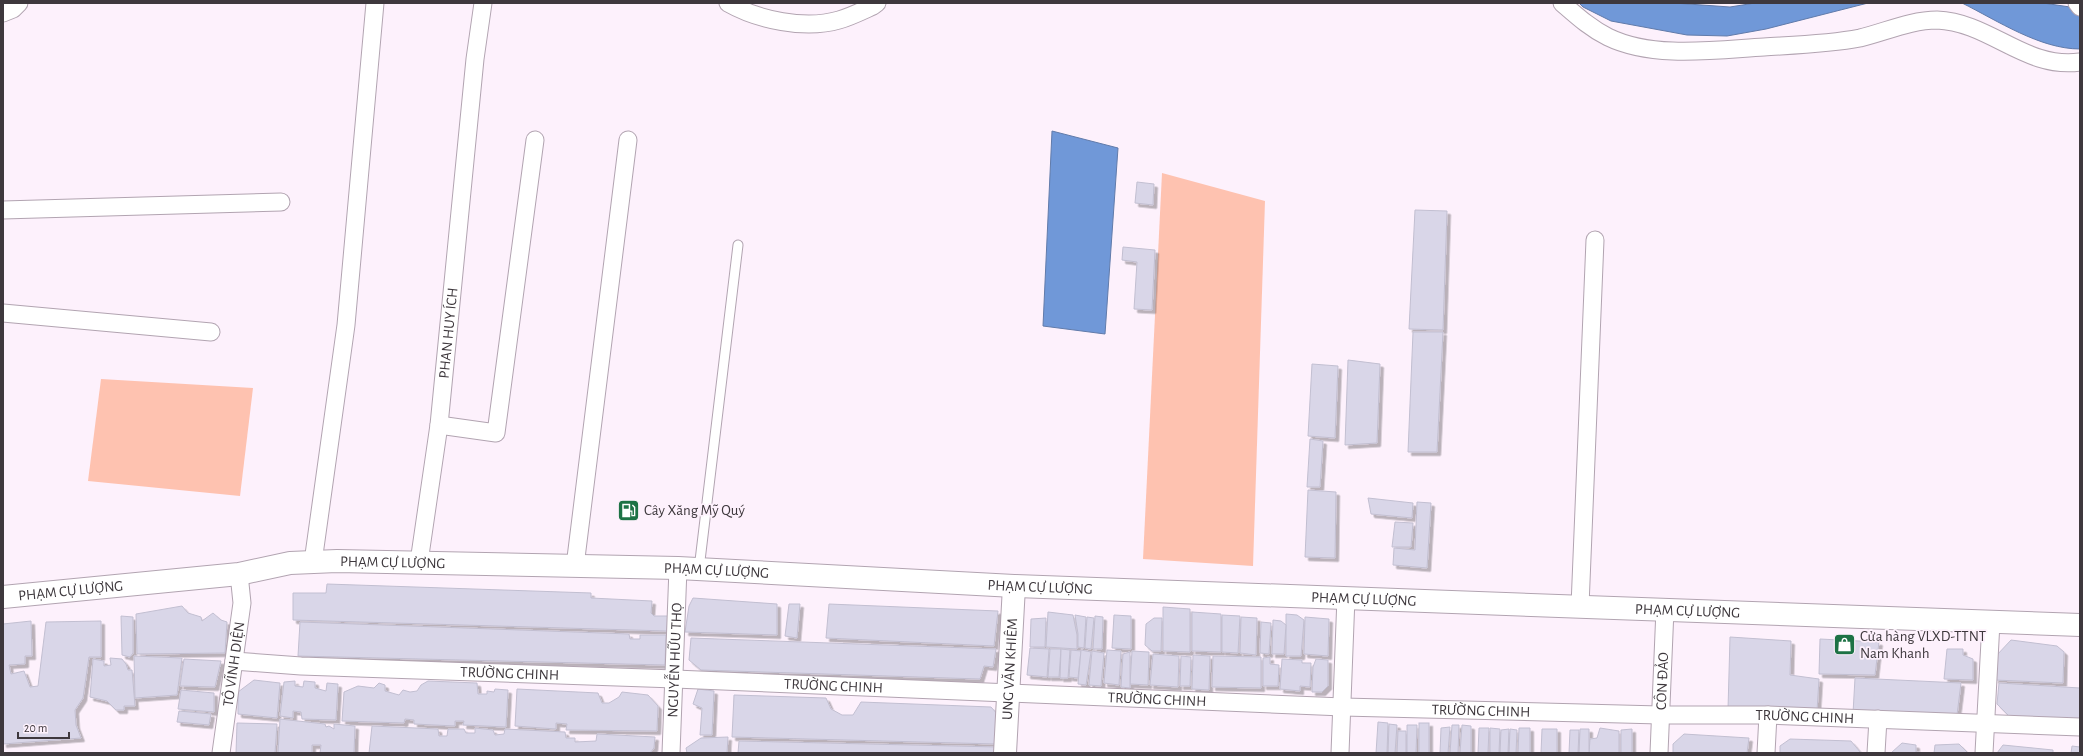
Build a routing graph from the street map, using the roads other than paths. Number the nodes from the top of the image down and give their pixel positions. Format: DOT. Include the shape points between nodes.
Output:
graph roads {
  1 [pos="19,3"];
  2 [pos="375,3"];
  3 [pos="483,3"];
  4 [pos="728,3"];
  5 [pos="877,3"];
  6 [pos="1562,3"];
  7 [pos="2077,3"];
  8 [pos="2080,7"];
  9 [pos="3,13"];
  10 [pos="2080,62"];
  11 [pos="535,140"];
  12 [pos="628,140"];
  13 [pos="281,202"];
  14 [pos="3,210"];
  15 [pos="1595,240"];
  16 [pos="738,245"];
  17 [pos="3,313"];
  18 [pos="211,332"];
  19 [pos="439,425"];
  20 [pos="313,562"];
  21 [pos="419,562"];
  22 [pos="575,566"];
  23 [pos="688,568"];
  24 [pos="239,574"];
  25 [pos="1014,586"];
  26 [pos="3,597"];
  27 [pos="1346,597"];
  28 [pos="1580,606"];
  29 [pos="1665,609"];
  30 [pos="1991,622"];
  31 [pos="2080,625"];
  32 [pos="234,662"];
  33 [pos="675,679"];
  34 [pos="1009,694"];
  35 [pos="1343,707"];
  36 [pos="1660,715"];
  37 [pos="1768,715"];
  38 [pos="1878,719"];
  39 [pos="1985,723"];
  40 [pos="2080,727"];
  41 [pos="221,753"];
  42 [pos="671,753"];
  43 [pos="1005,753"];
  44 [pos="1340,753"];
  45 [pos="1659,753"];
  46 [pos="1766,753"];
  47 [pos="1876,753"];
  48 [pos="1984,753"];
  1 -- 9 [label="street"];
  2 -- 20 [label="street" via="346,325"];
  3 -- 19 [label="street, PHAN HUY ÍCH"];
  4 -- 5 [label="street" via="744,12 794,24 838,20"];
  6 -- 10 [label="street" via="1585,24 1609,38 1648,49 1684,52 1820,44 1860,38 1936,20 1955,22 1977,30 2047,62"];
  7 -- 8 [label="street"];
  11 -- 19 [label="street" via="496,433"];
  12 -- 22 [label="street"];
  13 -- 14 [label="street"];
  15 -- 28 [label="street"];
  16 -- 23 [label="lane"];
  17 -- 18 [label="street"];
  19 -- 21 [label="street, PHAN HUY ÍCH"];
  20 -- 21 [label="street, PHẠM CỰ LƯỢNG"];
  20 -- 24 [label="street, PHẠM CỰ LƯỢNG" via="290,563"];
  21 -- 22 [label="street, PHẠM CỰ LƯỢNG"];
  22 -- 23 [label="street, PHẠM CỰ LƯỢNG"];
  23 -- 25 [label="street, PHẠM CỰ LƯỢNG"];
  23 -- 33 [label="street, NGUYỄN HỮU THỌ"];
  24 -- 26 [label="street, PHẠM CỰ LƯỢNG"];
  24 -- 32 [label="street, TÔ VĨNH DIỆN" via="242,603"];
  25 -- 27 [label="street, PHẠM CỰ LƯỢNG"];
  25 -- 34 [label="street, UNG VĂN KHIÊM"];
  27 -- 28 [label="street, PHẠM CỰ LƯỢNG"];
  27 -- 35 [label="street"];
  28 -- 29 [label="street, PHẠM CỰ LƯỢNG"];
  29 -- 30 [label="street, PHẠM CỰ LƯỢNG"];
  29 -- 36 [label="street, CÔN ĐẢO"];
  30 -- 31 [label="street, PHẠM CỰ LƯỢNG"];
  30 -- 39 [label="street"];
  32 -- 33 [label="street, TRƯỜNG CHINH"];
  32 -- 41 [label="street, TÔ VĨNH DIỆN"];
  33 -- 34 [label="street, TRƯỜNG CHINH"];
  33 -- 42 [label="street, NGUYỄN HỮU THỌ"];
  34 -- 35 [label="street, TRƯỜNG CHINH"];
  34 -- 43 [label="street, UNG VĂN KHIÊM"];
  35 -- 36 [label="street, TRƯỜNG CHINH"];
  35 -- 44 [label="street"];
  36 -- 37 [label="street, TRƯỜNG CHINH"];
  36 -- 45 [label="street, CÔN ĐẢO"];
  37 -- 38 [label="street, TRƯỜNG CHINH"];
  37 -- 46 [label="street"];
  38 -- 39 [label="street, TRƯỜNG CHINH"];
  38 -- 47 [label="street"];
  39 -- 40 [label="street, TRƯỜNG CHINH"];
  39 -- 48 [label="street"];
}
